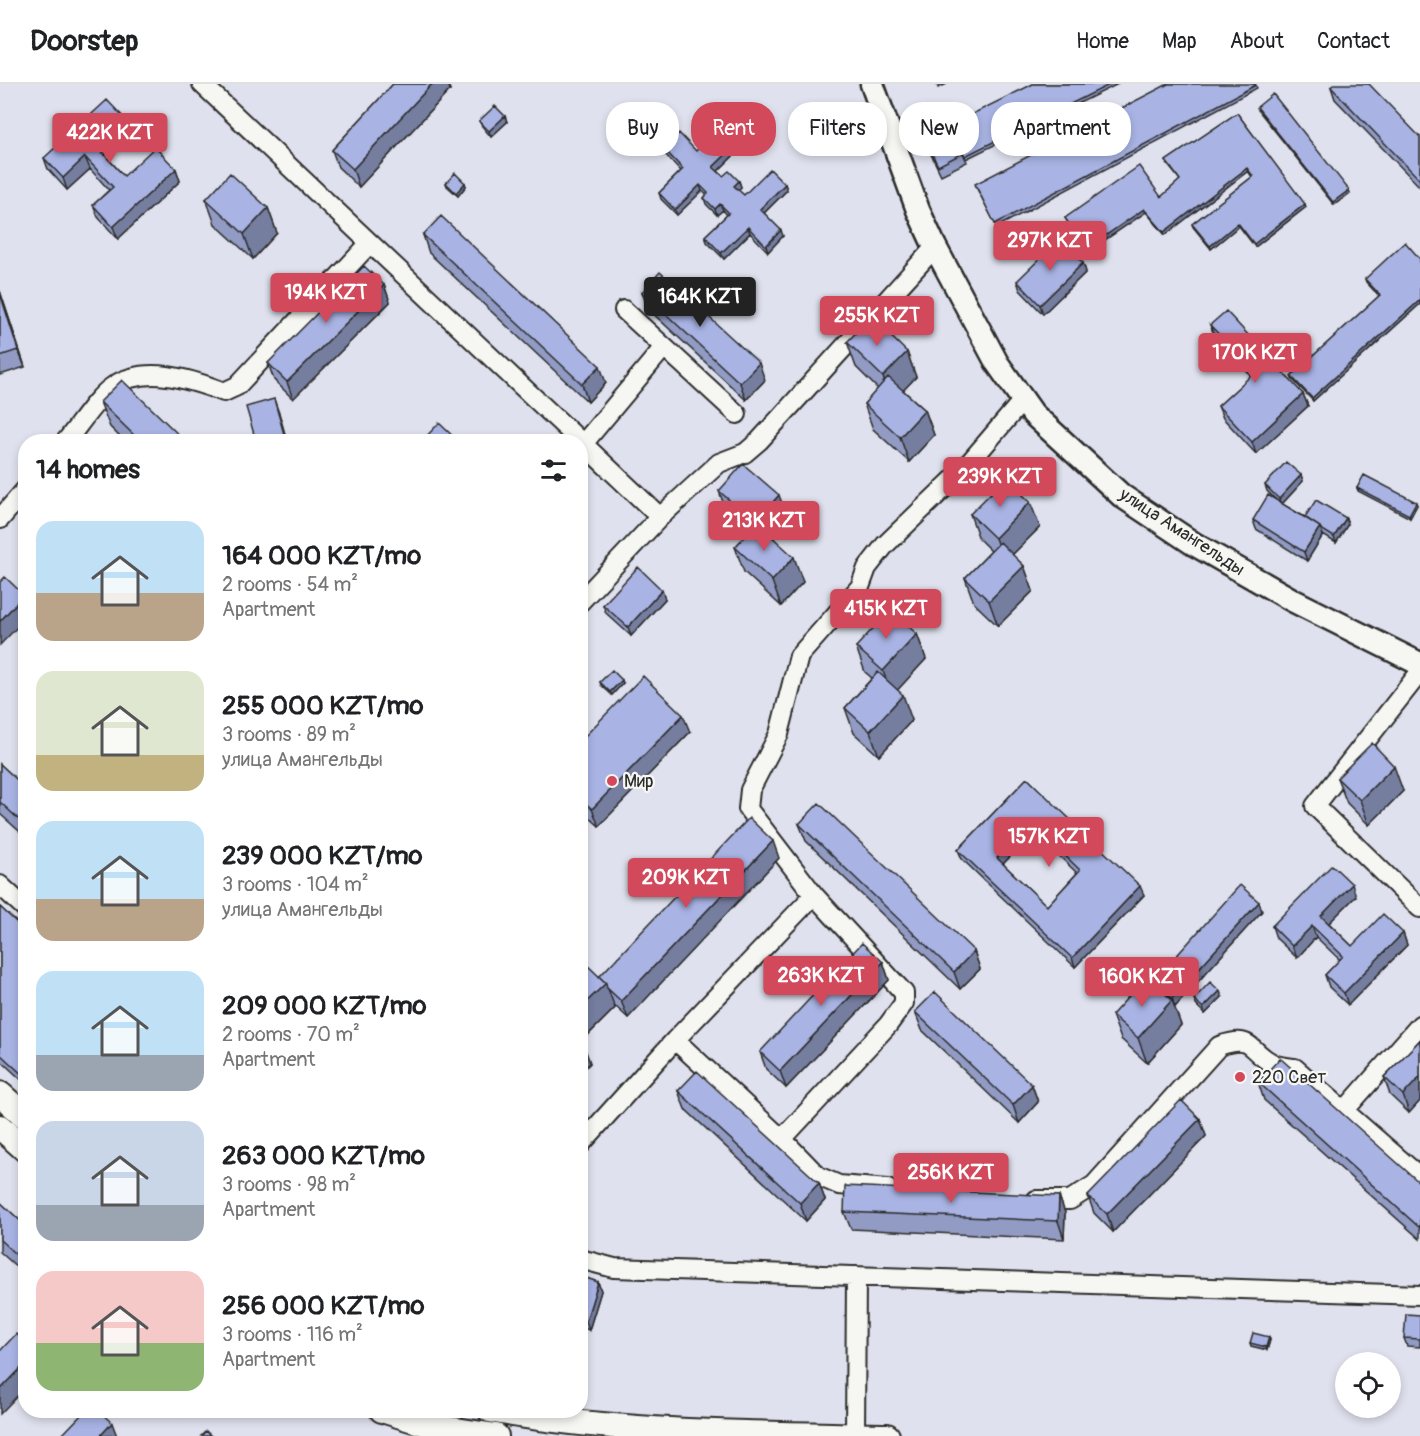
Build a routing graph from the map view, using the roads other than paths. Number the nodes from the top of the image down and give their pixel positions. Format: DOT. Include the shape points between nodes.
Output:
graph roads {
  1 [pos="202,84"];
  2 [pos="872,84"];
  3 [pos="370,243"];
  4 [pos="935,247"];
  5 [pos="624,310"];
  6 [pos="664,347"];
  7 [pos="1023,400"];
  8 [pos="737,414"];
  9 [pos="72,434"];
  10 [pos="573,434"];
  11 [pos="588,434"];
  12 [pos="588,449"];
  13 [pos="18,498"];
  14 [pos="660,517"];
  15 [pos="0,519"];
  16 [pos="588,594"];
  17 [pos="1420,664"];
  18 [pos="1420,672"];
  19 [pos="0,885"];
  20 [pos="814,895"];
  21 [pos="18,902"];
  22 [pos="1420,908"];
  23 [pos="1420,1026"];
  24 [pos="675,1040"];
  25 [pos="0,1094"];
  26 [pos="1344,1110"];
  27 [pos="18,1111"];
  28 [pos="588,1136"];
  29 [pos="782,1139"];
  30 [pos="1420,1177"];
  31 [pos="909,1191"];
  32 [pos="1014,1198"];
  33 [pos="588,1261"];
  34 [pos="856,1276"];
  35 [pos="1420,1295"];
  36 [pos="412,1418"];
  37 [pos="533,1418"];
  38 [pos="435,1424"];
  39 [pos="496,1436"];
  40 [pos="855,1436"];
  41 [pos="887,1436"];
  1 -- 3 [label="street"];
  2 -- 4 [label="street, улица Амангельды"];
  3 -- 9 [label="street" via="237,386 224,392 193,381 139,374 111,388"];
  3 -- 10 [label="street"];
  4 -- 7 [label="street, улица Амангельды" via="998,363"];
  4 -- 14 [label="street" via="759,441 745,453 719,463"];
  5 -- 6 [label="street"];
  6 -- 8 [label="street"];
  6 -- 11 [label="street"];
  7 -- 17 [label="street, улица Амангельды" via="1033,414 1122,496 1194,544 1294,601"];
  7 -- 20 [label="street" via="964,469 885,545 867,568 860,587 799,656 779,734 750,790 748,809"];
  12 -- 14 [label="street"];
  13 -- 15 [label="street"];
  14 -- 16 [label="street"];
  18 -- 22 [label="street" via="1315,806"];
  19 -- 21 [label="street"];
  20 -- 24 [label="street"];
  20 -- 29 [label="street" via="904,993 904,1003"];
  23 -- 26 [label="street"];
  24 -- 28 [label="street"];
  24 -- 29 [label="street"];
  25 -- 27 [label="main road"];
  26 -- 30 [label="street"];
  26 -- 32 [label="street" via="1295,1068 1272,1064 1250,1043 1236,1040 1219,1046 1094,1185 1070,1200"];
  29 -- 31 [label="street" via="819,1176 839,1185"];
  33 -- 34 [label="street" via="614,1268"];
  34 -- 35 [label="street"];
  34 -- 40 [label="street"];
  36 -- 38 [label="main road"];
  37 -- 40 [label="main road"];
  38 -- 39 [label="main road"];
  40 -- 41 [label="main road"];
}
